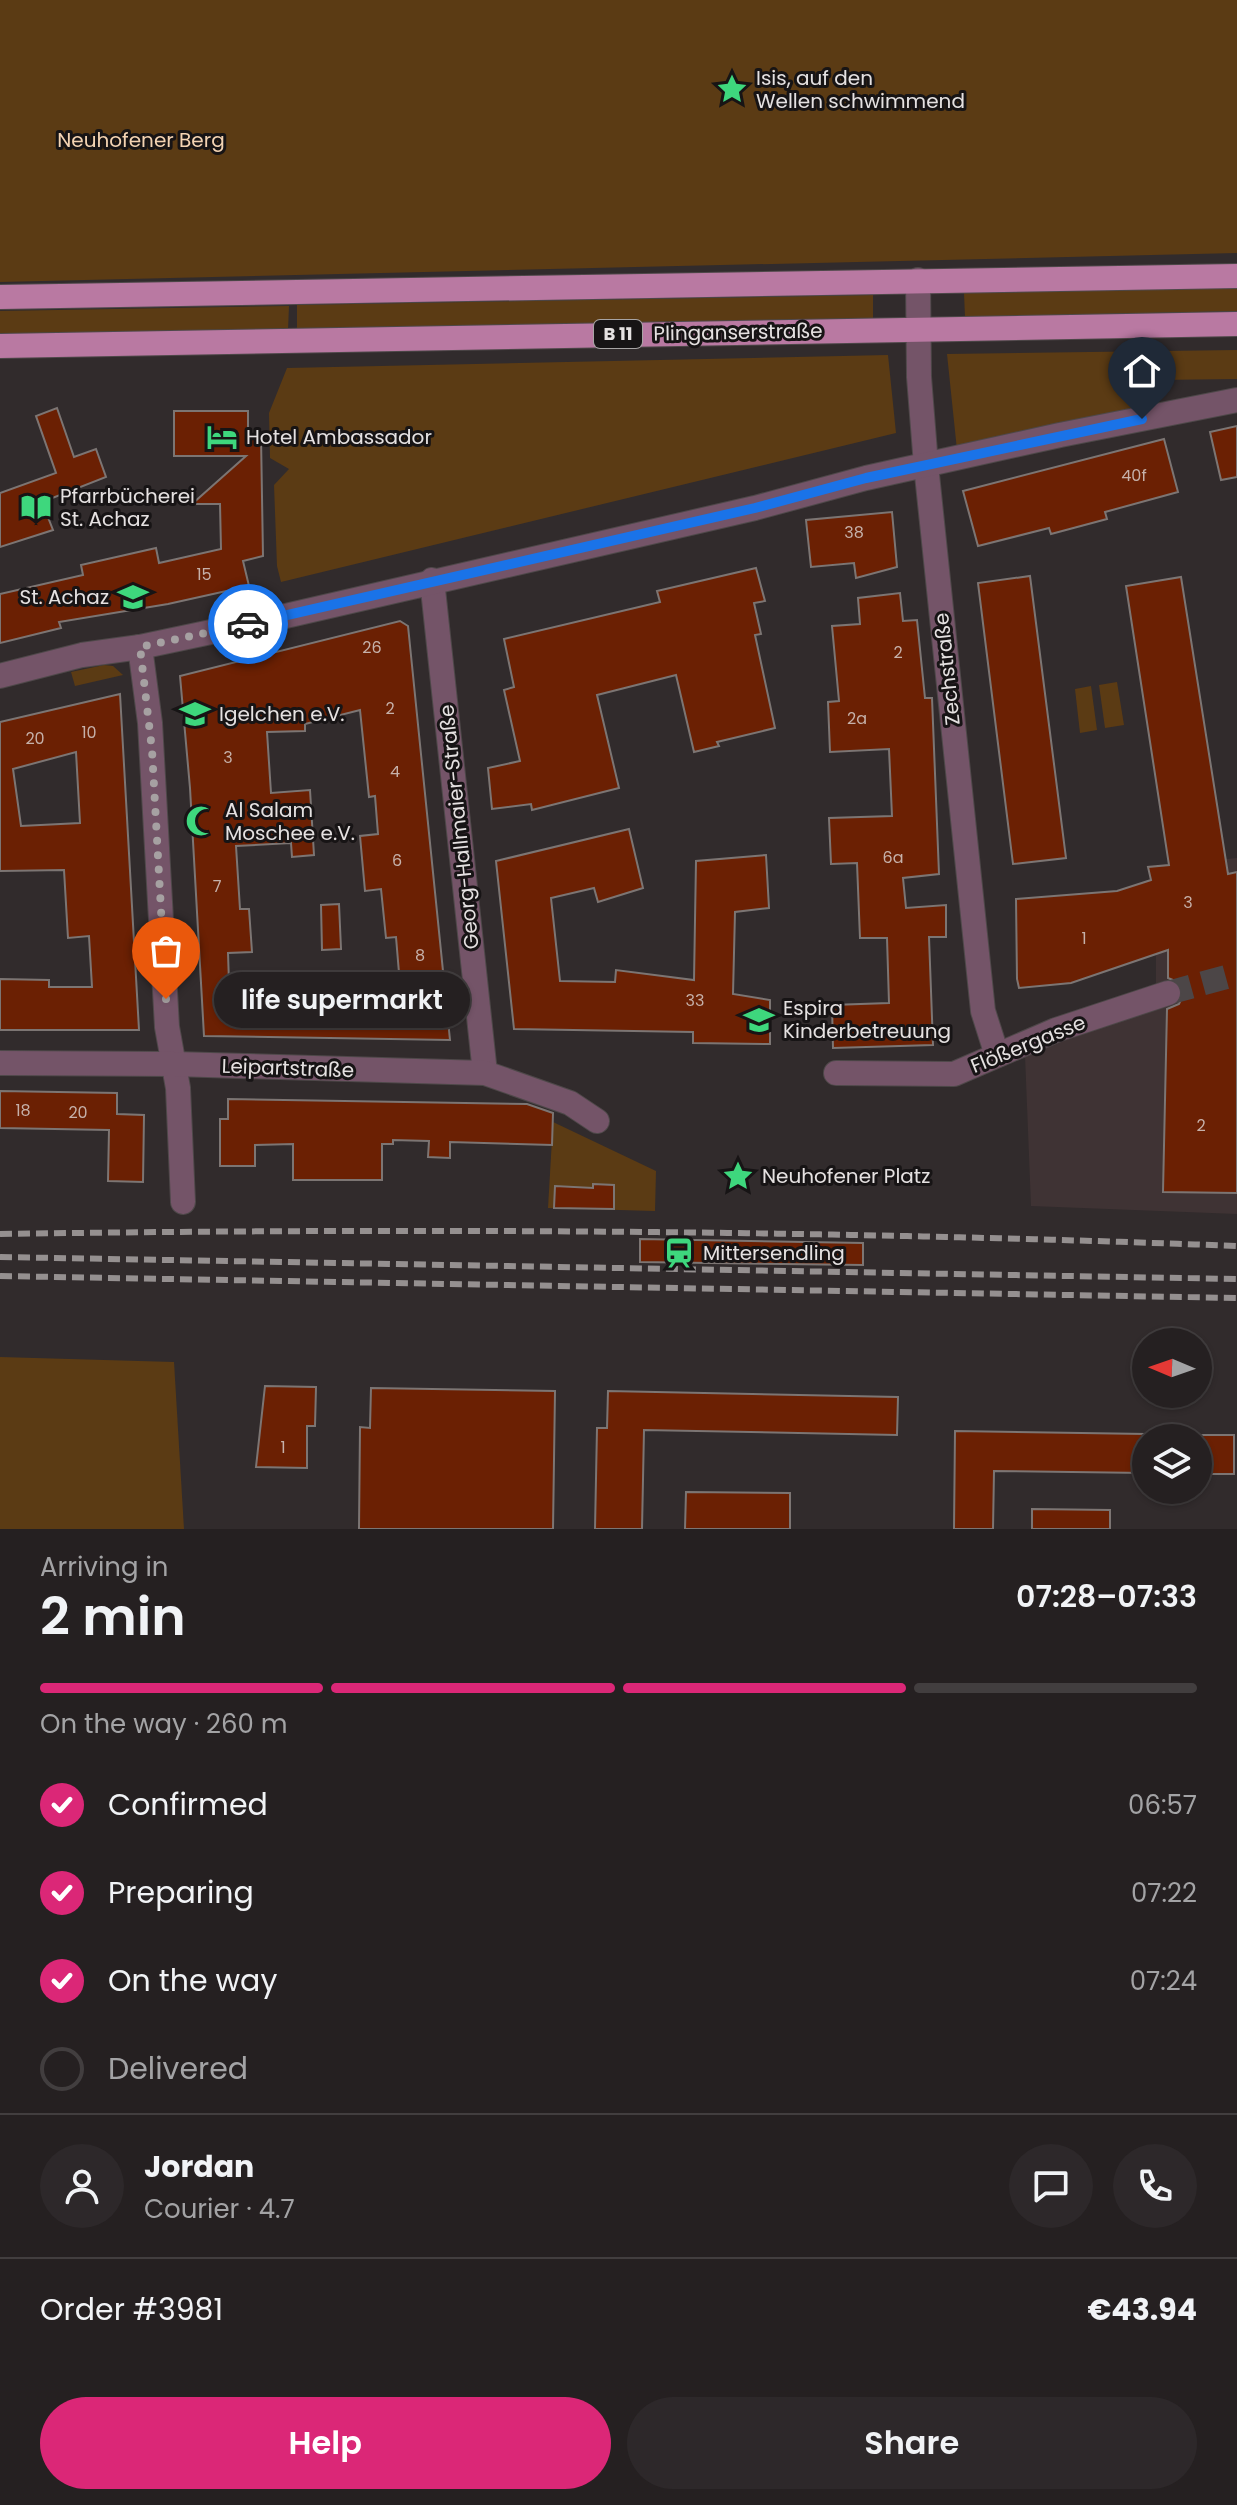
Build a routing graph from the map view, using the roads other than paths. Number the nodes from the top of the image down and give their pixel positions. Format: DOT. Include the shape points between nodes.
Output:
graph roads {
  1 [pos="1237,276"];
  2 [pos="918,280"];
  3 [pos="0,297"];
  4 [pos="1237,324"];
  5 [pos="918,329"];
  6 [pos="0,346"];
  7 [pos="1237,400"];
  8 [pos="926,465"];
  9 [pos="432,580"];
  10 [pos="140,647"];
  11 [pos="0,676"];
  12 [pos="1168,993"];
  13 [pos="997,1055"];
  14 [pos="0,1063"];
  15 [pos="174,1064"];
  16 [pos="485,1073"];
  17 [pos="836,1073"];
  18 [pos="597,1121"];
  19 [pos="183,1202"];
  1 -- 2 [label="main road"];
  2 -- 3 [label="main road"];
  2 -- 5 [label="street, Zechstraße"];
  4 -- 5 [label="main road, Plinganserstraße / B 11"];
  5 -- 6 [label="main road, Plinganserstraße / B 11"];
  5 -- 8 [label="street, Zechstraße"];
  7 -- 8 [label="street"];
  8 -- 9 [label="street"];
  8 -- 13 [label="street, Zechstraße" via="983,1011"];
  9 -- 10 [label="street"];
  9 -- 16 [label="street, Georg-Hallmaier-Straße"];
  10 -- 11 [label="street"];
  10 -- 15 [label="street"];
  12 -- 13 [label="street, Flößergasse"];
  13 -- 17 [label="street, Flößergasse" via="945,1075"];
  14 -- 15 [label="street, Leipartstraße"];
  15 -- 16 [label="street, Leipartstraße"];
  15 -- 19 [label="street"];
  16 -- 18 [label="street, Leipartstraße" via="570,1103"];
}
